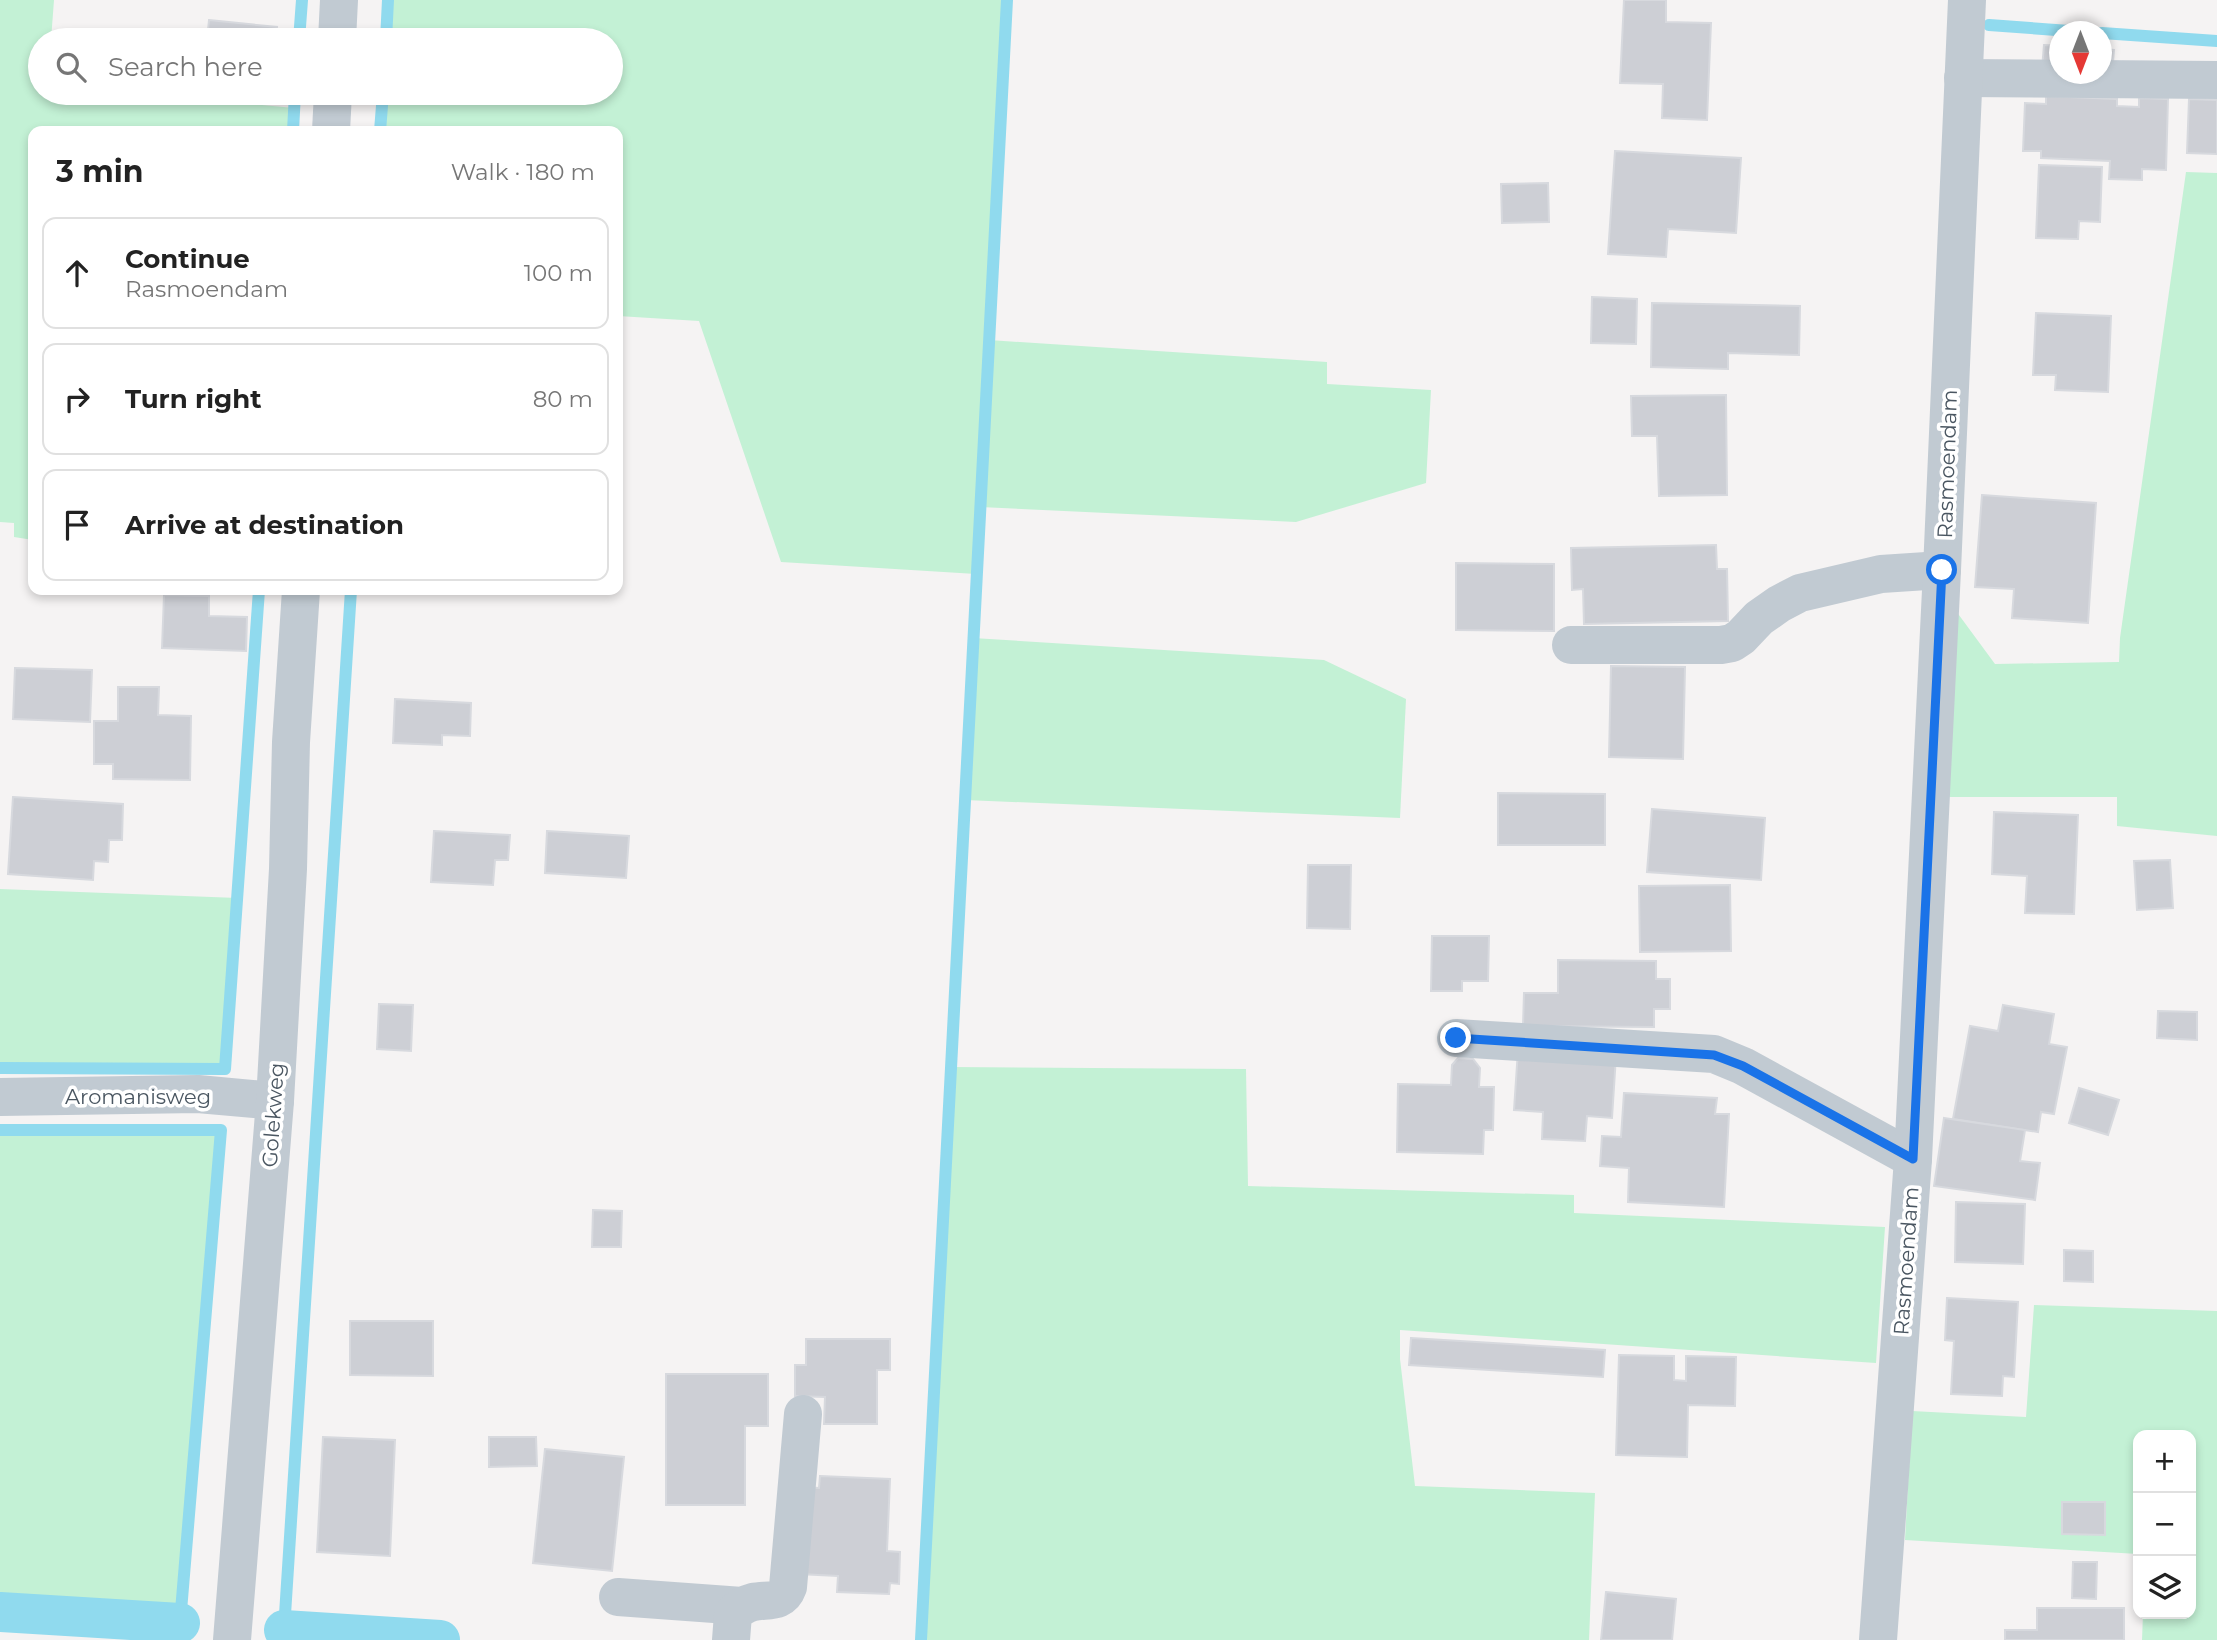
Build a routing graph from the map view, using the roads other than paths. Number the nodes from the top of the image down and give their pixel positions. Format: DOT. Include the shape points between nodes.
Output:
graph roads {
  1 [pos="340,0"];
  2 [pos="1967,0"];
  3 [pos="338,28"];
  4 [pos="1964,78"];
  5 [pos="2217,80"];
  6 [pos="332,105"];
  7 [pos="331,126"];
  8 [pos="1942,570"];
  9 [pos="301,595"];
  10 [pos="1571,645"];
  11 [pos="1456,1038"];
  12 [pos="0,1097"];
  13 [pos="275,1101"];
  14 [pos="1913,1159"];
  15 [pos="803,1414"];
  16 [pos="618,1597"];
  17 [pos="736,1623"];
  18 [pos="232,1640"];
  19 [pos="1878,1640"];
  1 -- 3 [label="street"];
  2 -- 4 [label="street, Rasmoendam"];
  4 -- 5 [label="street"];
  4 -- 8 [label="street, Rasmoendam"];
  6 -- 7 [label="street"];
  8 -- 10 [label="street" via="1881,574 1800,593 1759,618 1732,643"];
  8 -- 14 [label="street, Rasmoendam"];
  9 -- 13 [label="street, Golekweg"];
  11 -- 14 [label="street" via="1714,1055 1743,1066"];
  12 -- 13 [label="street, Aromanisweg" via="198,1094"];
  13 -- 18 [label="street, Golekweg"];
  14 -- 19 [label="street, Rasmoendam"];
  15 -- 17 [label="street" via="788,1587 779,1599 753,1602"];
  16 -- 17 [label="street"];
}
